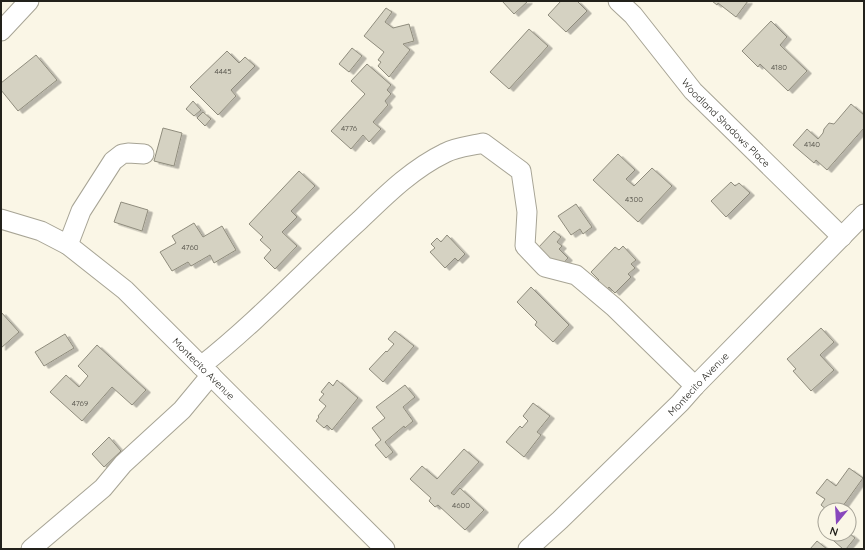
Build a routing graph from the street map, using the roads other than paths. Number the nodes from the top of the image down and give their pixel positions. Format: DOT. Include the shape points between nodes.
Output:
graph roads {
  1 [pos="29,1"];
  2 [pos="618,1"];
  3 [pos="1,31"];
  4 [pos="144,154"];
  5 [pos="864,214"];
  6 [pos="1,219"];
  7 [pos="842,237"];
  8 [pos="68,245"];
  9 [pos="206,370"];
  10 [pos="694,386"];
  11 [pos="31,549"];
  12 [pos="385,549"];
  13 [pos="528,549"];
  1 -- 3 [label="street"];
  2 -- 7 [label="street, Woodland Shadows Place" via="693,91"];
  4 -- 8 [label="street" via="122,154 113,161 81,211"];
  5 -- 7 [label="street, Montecito Avenue"];
  6 -- 8 [label="street, Montecito Avenue" via="41,231"];
  7 -- 10 [label="street, Montecito Avenue"];
  8 -- 9 [label="street, Montecito Avenue" via="125,290"];
  9 -- 10 [label="street" via="315,261 407,177 446,152 483,143 521,171 527,212 525,246 545,267 576,275 614,307"];
  9 -- 11 [label="street" via="182,410 123,464 103,488"];
  9 -- 12 [label="street, Montecito Avenue"];
  10 -- 13 [label="street, Montecito Avenue" via="680,403"];
}
